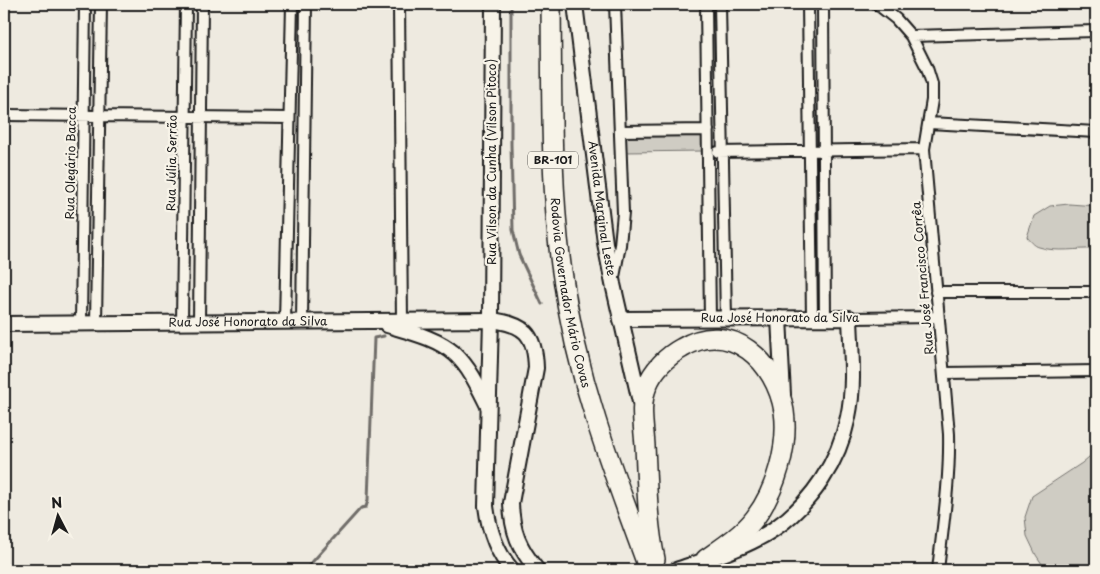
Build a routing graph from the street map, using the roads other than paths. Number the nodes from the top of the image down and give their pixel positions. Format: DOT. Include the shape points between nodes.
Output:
graph roads {
  1 [pos="85,4"];
  2 [pos="101,4"];
  3 [pos="186,4"];
  4 [pos="202,4"];
  5 [pos="292,4"];
  6 [pos="306,4"];
  7 [pos="399,4"];
  8 [pos="493,4"];
  9 [pos="550,4"];
  10 [pos="575,4"];
  11 [pos="615,4"];
  12 [pos="706,4"];
  13 [pos="720,4"];
  14 [pos="808,4"];
  15 [pos="823,4"];
  16 [pos="877,4"];
  17 [pos="1096,31"];
  18 [pos="912,36"];
  19 [pos="305,109"];
  20 [pos="289,113"];
  21 [pos="4,115"];
  22 [pos="84,116"];
  23 [pos="99,116"];
  24 [pos="184,117"];
  25 [pos="201,117"];
  26 [pos="929,123"];
  27 [pos="708,130"];
  28 [pos="620,131"];
  29 [pos="1096,132"];
  30 [pos="924,149"];
  31 [pos="810,150"];
  32 [pos="824,150"];
  33 [pos="708,152"];
  34 [pos="723,152"];
  35 [pos="184,211"];
  36 [pos="200,211"];
  37 [pos="613,284"];
  38 [pos="936,292"];
  39 [pos="1096,292"];
  40 [pos="938,317"];
  41 [pos="753,318"];
  42 [pos="779,318"];
  43 [pos="819,318"];
  44 [pos="850,318"];
  45 [pos="621,319"];
  46 [pos="710,319"];
  47 [pos="726,319"];
  48 [pos="491,320"];
  49 [pos="199,322"];
  50 [pos="285,322"];
  51 [pos="302,322"];
  52 [pos="81,323"];
  53 [pos="96,323"];
  54 [pos="182,323"];
  55 [pos="4,324"];
  56 [pos="403,325"];
  57 [pos="690,343"];
  58 [pos="1096,371"];
  59 [pos="944,373"];
  60 [pos="489,409"];
  61 [pos="784,411"];
  62 [pos="642,412"];
  63 [pos="702,561"];
  64 [pos="512,570"];
  65 [pos="537,570"];
  66 [pos="649,570"];
  67 [pos="658,570"];
  68 [pos="676,570"];
  69 [pos="938,570"];
  1 -- 22 [label="street, Rua Olegário Bacca"];
  2 -- 23 [label="street"];
  3 -- 24 [label="street, Rua Júlia Serrão"];
  4 -- 25 [label="street"];
  5 -- 20 [label="street"];
  6 -- 19 [label="street"];
  7 -- 56 [label="street"];
  8 -- 48 [label="main road, Rua Vilson da Cunha (Vilson Pitoco)"];
  9 -- 66 [label="highway, Rodovia Governador Mário Covas / BR-101" via="554,173 561,266 596,421"];
  10 -- 37 [label="main road, Avenida Marginal Leste" via="599,200"];
  11 -- 28 [label="street"];
  12 -- 27 [label="street"];
  13 -- 34 [label="street"];
  14 -- 31 [label="street"];
  15 -- 32 [label="street"];
  16 -- 18 [label="street, Rua José Francisco Corrêa"];
  17 -- 18 [label="street"];
  18 -- 26 [label="street, Rua José Francisco Corrêa" via="932,84"];
  19 -- 20 [label="street"];
  19 -- 51 [label="street"];
  20 -- 25 [label="street"];
  20 -- 50 [label="street"];
  21 -- 22 [label="street"];
  22 -- 23 [label="street"];
  22 -- 52 [label="street, Rua Olegário Bacca"];
  23 -- 24 [label="street"];
  23 -- 53 [label="street"];
  24 -- 25 [label="street"];
  24 -- 35 [label="street, Rua Júlia Serrão"];
  25 -- 36 [label="street"];
  26 -- 29 [label="street"];
  26 -- 30 [label="street, Rua José Francisco Corrêa"];
  27 -- 28 [label="street"];
  27 -- 33 [label="street"];
  28 -- 37 [label="street" via="623,213"];
  30 -- 32 [label="street"];
  30 -- 38 [label="street, Rua José Francisco Corrêa"];
  31 -- 32 [label="street"];
  31 -- 34 [label="street"];
  31 -- 43 [label="street"];
  32 -- 43 [label="street"];
  33 -- 34 [label="street"];
  33 -- 46 [label="street"];
  34 -- 47 [label="street"];
  35 -- 36 [label="street"];
  35 -- 54 [label="street, Rua Júlia Serrão"];
  36 -- 49 [label="street"];
  37 -- 45 [label="main road, Avenida Marginal Leste"];
  38 -- 39 [label="street"];
  38 -- 40 [label="street, Rua José Francisco Corrêa"];
  40 -- 44 [label="street, Rua José Honorato da Silva"];
  40 -- 59 [label="street, Rua José Francisco Corrêa"];
  41 -- 42 [label="main road, Rua José Honorato da Silva"];
  41 -- 47 [label="main road, Rua José Honorato da Silva"];
  41 -- 57 [label="main road"];
  42 -- 43 [label="main road, Rua José Honorato da Silva"];
  42 -- 61 [label="main road"];
  43 -- 44 [label="main road, Rua José Honorato da Silva"];
  44 -- 63 [label="main road" via="848,417 840,446 828,471 793,515 773,530"];
  45 -- 46 [label="main road, Rua José Honorato da Silva"];
  45 -- 62 [label="main road, Avenida Marginal Leste"];
  46 -- 47 [label="main road, Rua José Honorato da Silva"];
  48 -- 56 [label="main road" via="423,321"];
  48 -- 60 [label="main road, Rua Vilson da Cunha (Vilson Pitoco)"];
  48 -- 65 [label="main road" via="516,325 524,331 536,354 511,502 517,539"];
  49 -- 50 [label="main road, Rua José Honorato da Silva"];
  49 -- 54 [label="main road, Rua José Honorato da Silva"];
  50 -- 51 [label="main road, Rua José Honorato da Silva"];
  51 -- 56 [label="main road, Rua José Honorato da Silva" via="359,321"];
  52 -- 53 [label="main road, Rua José Honorato da Silva"];
  52 -- 55 [label="main road, Rua José Honorato da Silva"];
  53 -- 54 [label="main road, Rua José Honorato da Silva"];
  56 -- 60 [label="main road, Rua José Honorato da Silva" via="455,354 474,379"];
  57 -- 61 [label="highway" via="725,339 754,354 776,385"];
  57 -- 62 [label="highway" via="673,353 658,368 646,387"];
  58 -- 59 [label="street"];
  59 -- 69 [label="street, Rua José Francisco Corrêa" via="950,458"];
  60 -- 64 [label="main road, Rua Vilson da Cunha (Vilson Pitoco)" via="488,522 503,560"];
  61 -- 63 [label="highway" via="780,469 770,495 755,519"];
  62 -- 67 [label="highway" via="649,527"];
  63 -- 68 [label="main road"];
}
